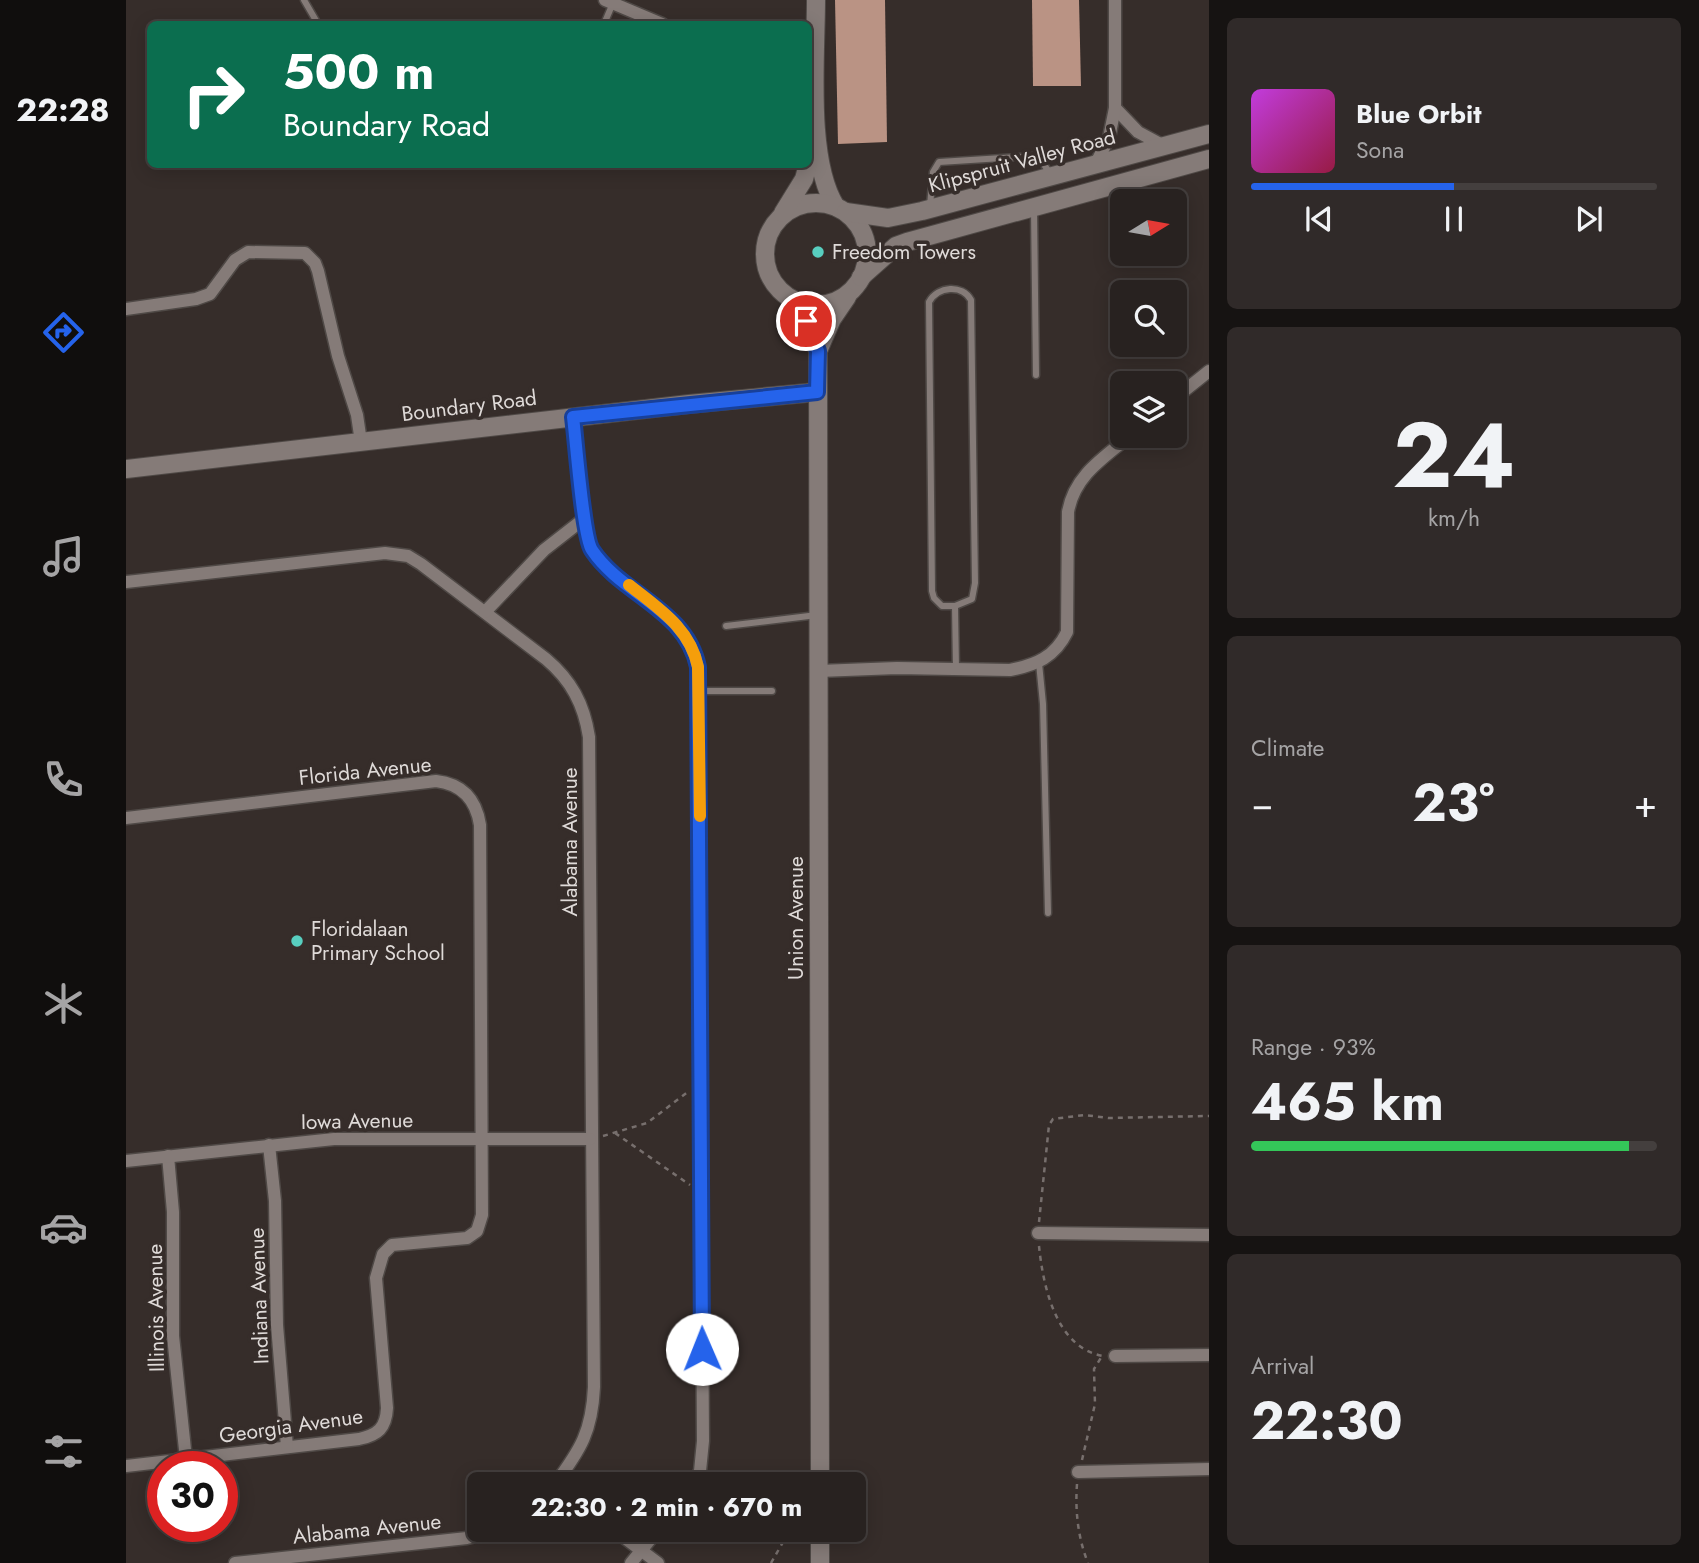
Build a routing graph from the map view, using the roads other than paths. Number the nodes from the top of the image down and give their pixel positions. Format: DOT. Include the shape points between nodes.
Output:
graph roads {
  1 [pos="304,0"];
  2 [pos="816,0"];
  3 [pos="1115,0"];
  4 [pos="609,2"];
  5 [pos="316,21"];
  6 [pos="605,21"];
  7 [pos="655,21"];
  8 [pos="812,39"];
  9 [pos="812,80"];
  10 [pos="1115,108"];
  11 [pos="1209,134"];
  12 [pos="816,139"];
  13 [pos="1164,146"];
  14 [pos="812,152"];
  15 [pos="1209,159"];
  16 [pos="1095,165"];
  17 [pos="806,168"];
  18 [pos="1052,176"];
  19 [pos="1034,207"];
  20 [pos="930,209"];
  21 [pos="841,210"];
  22 [pos="781,216"];
  23 [pos="856,284"];
  24 [pos="799,302"];
  25 [pos="126,309"];
  26 [pos="818,351"];
  27 [pos="1209,371"];
  28 [pos="1036,375"];
  29 [pos="1187,389"];
  30 [pos="817,392"];
  31 [pos="573,417"];
  32 [pos="361,442"];
  33 [pos="1116,448"];
  34 [pos="126,468"];
  35 [pos="585,518"];
  36 [pos="126,582"];
  37 [pos="955,606"];
  38 [pos="485,612"];
  39 [pos="819,615"];
  40 [pos="726,626"];
  41 [pos="1039,663"];
  42 [pos="956,669"];
  43 [pos="819,671"];
  44 [pos="699,691"];
  45 [pos="772,691"];
  46 [pos="126,818"];
  47 [pos="1048,913"];
  48 [pos="483,1139"];
  49 [pos="590,1139"];
  50 [pos="269,1144"];
  51 [pos="168,1156"];
  52 [pos="126,1161"];
  53 [pos="1038,1233"];
  54 [pos="1209,1235"];
  55 [pos="1209,1355"];
  56 [pos="1115,1356"];
  57 [pos="287,1447"];
  58 [pos="185,1451"];
  59 [pos="238,1453"];
  60 [pos="147,1464"];
  61 [pos="126,1466"];
  62 [pos="1209,1469"];
  63 [pos="563,1472"];
  64 [pos="699,1472"];
  65 [pos="820,1472"];
  66 [pos="1078,1472"];
  67 [pos="467,1538"];
  68 [pos="631,1542"];
  69 [pos="648,1542"];
  70 [pos="820,1542"];
  71 [pos="642,1550"];
  72 [pos="234,1563"];
  73 [pos="631,1563"];
  74 [pos="658,1563"];
  75 [pos="821,1563"];
  1 -- 5 [label="lane"];
  2 -- 8 [label="street"];
  3 -- 10 [label="street"];
  4 -- 6 [label="lane"];
  4 -- 7 [label="street"];
  8 -- 9 [label="street"];
  9 -- 12 [label="street"];
  10 -- 13 [label="street" via="1139,132"];
  10 -- 16 [label="street" via="1109,138"];
  11 -- 13 [label="street, Klipspruit Valley Road"];
  12 -- 14 [label="street"];
  12 -- 21 [label="street" via="822,179"];
  13 -- 16 [label="street, Klipspruit Valley Road"];
  15 -- 19 [label="street"];
  16 -- 18 [label="street, Klipspruit Valley Road"];
  17 -- 22 [label="street"];
  18 -- 20 [label="street, Klipspruit Valley Road"];
  18 -- 20 [label="lane" via="1035,156 939,162 933,172"];
  19 -- 23 [label="street" via="896,246"];
  19 -- 28 [label="lane"];
  20 -- 21 [label="street, Klipspruit Valley Road" via="888,218"];
  21 -- 22 [label="street" via="807,203"];
  21 -- 23 [label="street" via="856,222 865,242 866,263"];
  22 -- 24 [label="street" via="770,230 766,264 772,281"];
  23 -- 24 [label="street" via="827,304"];
  23 -- 26 [label="street, Union Avenue" via="832,319"];
  24 -- 26 [label="street, Union Avenue"];
  25 -- 32 [label="street" via="210,293 235,260 248,252 305,253 318,271"];
  26 -- 30 [label="street, Union Avenue"];
  27 -- 29 [label="street"];
  30 -- 31 [label="street, Boundary Road"];
  30 -- 39 [label="street, Union Avenue"];
  31 -- 32 [label="street, Boundary Road"];
  31 -- 35 [label="street"];
  32 -- 34 [label="street, Boundary Road"];
  33 -- 41 [label="street" via="1072,492 1067,632 1055,651"];
  35 -- 38 [label="street" via="544,550"];
  35 -- 44 [label="street" via="587,540 595,554 671,618 689,639 698,667"];
  36 -- 38 [label="street, Alabama Avenue" via="395,553 412,558"];
  37 -- 37 [label="lane" via="942,606 932,591 929,302 952,289 966,293 971,300 975,583 972,599"];
  37 -- 42 [label="lane"];
  38 -- 49 [label="street, Alabama Avenue" via="565,675 587,726"];
  39 -- 40 [label="lane"];
  39 -- 43 [label="street, Union Avenue"];
  41 -- 42 [label="street" via="1010,670"];
  41 -- 47 [label="lane"];
  42 -- 43 [label="street"];
  43 -- 65 [label="street, Union Avenue"];
  44 -- 45 [label="lane"];
  44 -- 64 [label="street" via="703,1454"];
  46 -- 48 [label="street, Florida Avenue" via="436,781 465,792 478,811 480,825"];
  48 -- 49 [label="street, Iowa Avenue"];
  48 -- 50 [label="street, Iowa Avenue"];
  48 -- 57 [label="street, Georgia Avenue" via="482,1215 477,1230 460,1240 393,1245 379,1262 376,1287 385,1424 370,1437"];
  49 -- 63 [label="street, Alabama Avenue" via="593,1410 585,1440"];
  50 -- 51 [label="street, Iowa Avenue"];
  50 -- 57 [label="street, Indiana Avenue"];
  51 -- 52 [label="street, Iowa Avenue"];
  51 -- 58 [label="street, Illinois Avenue" via="173,1336"];
  53 -- 54 [label="street"];
  55 -- 56 [label="street"];
  57 -- 59 [label="street, Georgia Avenue"];
  60 -- 61 [label="street, Georgia Avenue"];
  62 -- 66 [label="street"];
  67 -- 72 [label="street, Alabama Avenue"];
  68 -- 71 [label="street"];
  69 -- 71 [label="street"];
  70 -- 75 [label="street"];
  71 -- 73 [label="street"];
  71 -- 74 [label="street"];
}
